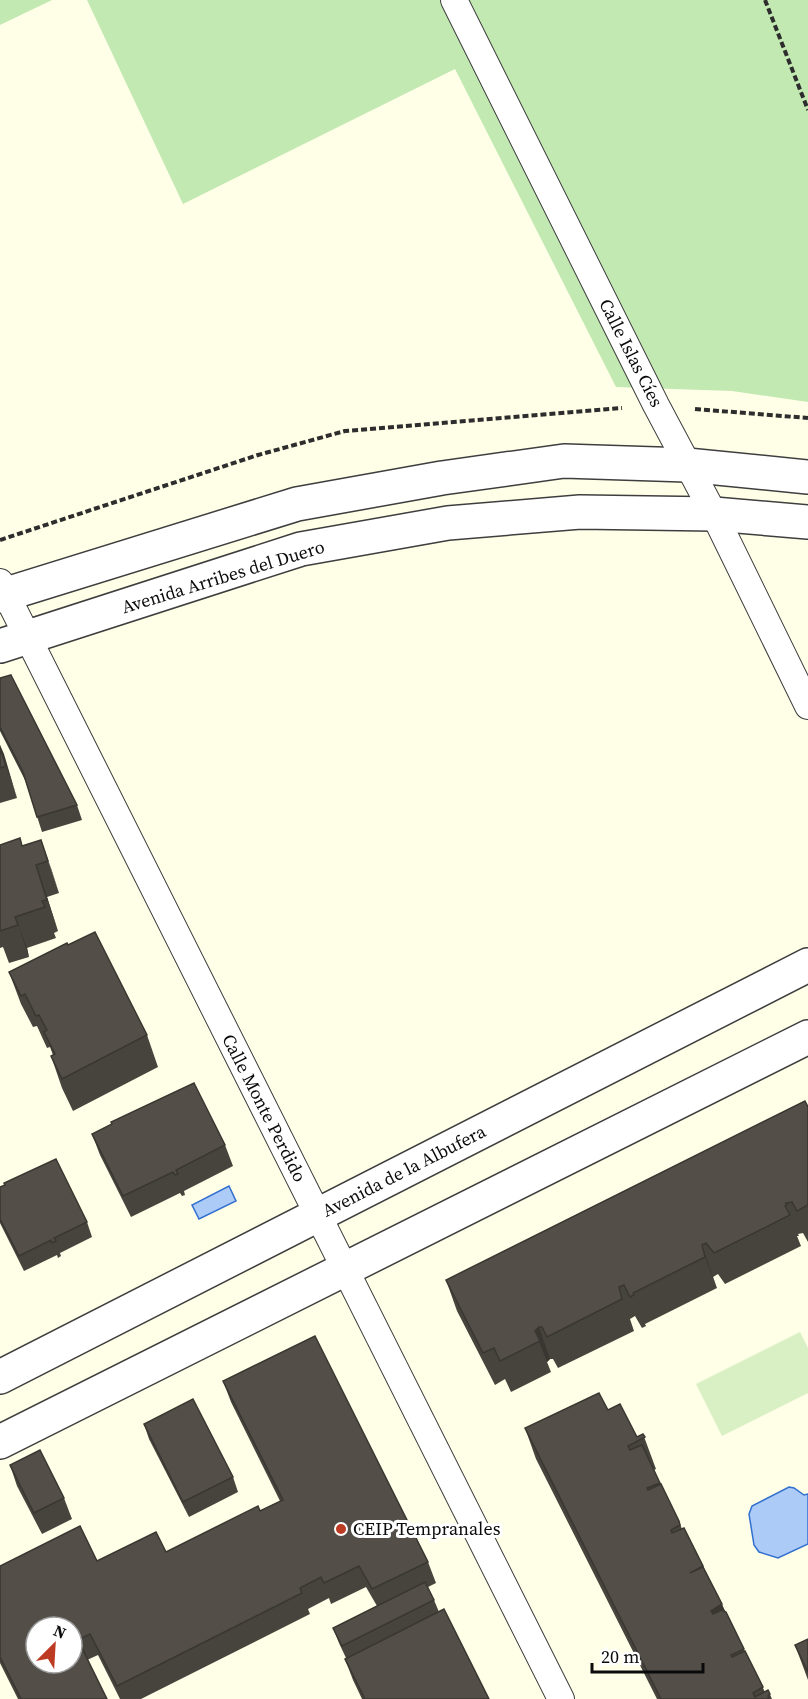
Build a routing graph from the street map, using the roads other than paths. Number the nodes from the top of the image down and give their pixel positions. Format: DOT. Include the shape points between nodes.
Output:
graph roads {
  1 [pos="454,0"];
  2 [pos="687,465"];
  3 [pos="808,477"];
  4 [pos="714,514"];
  5 [pos="808,522"];
  6 [pos="2,591"];
  7 [pos="14,642"];
  8 [pos="808,706"];
  9 [pos="808,964"];
  10 [pos="808,1037"];
  11 [pos="318,1215"];
  12 [pos="345,1269"];
  13 [pos="0,1377"];
  14 [pos="0,1442"];
  15 [pos="561,1699"];
  1 -- 2 [label="street, Calle Islas Cíes"];
  2 -- 3 [label="street"];
  2 -- 4 [label="street, Calle Islas Cíes"];
  2 -- 6 [label="street" via="564,461 297,504"];
  4 -- 5 [label="street, Avenida Arribes del Duero"];
  4 -- 7 [label="street, Avenida Arribes del Duero" via="580,512 448,524 301,549"];
  4 -- 8 [label="street, Calle Islas Cíes"];
  6 -- 7 [label="street, Calle Monte Perdido"];
  7 -- 11 [label="street, Calle Monte Perdido"];
  9 -- 11 [label="street, Avenida de la Albufera"];
  10 -- 12 [label="street"];
  11 -- 12 [label="street, Calle Monte Perdido"];
  11 -- 13 [label="street, Avenida de la Albufera"];
  12 -- 14 [label="street"];
  12 -- 15 [label="street, Calle Monte Perdido"];
}
